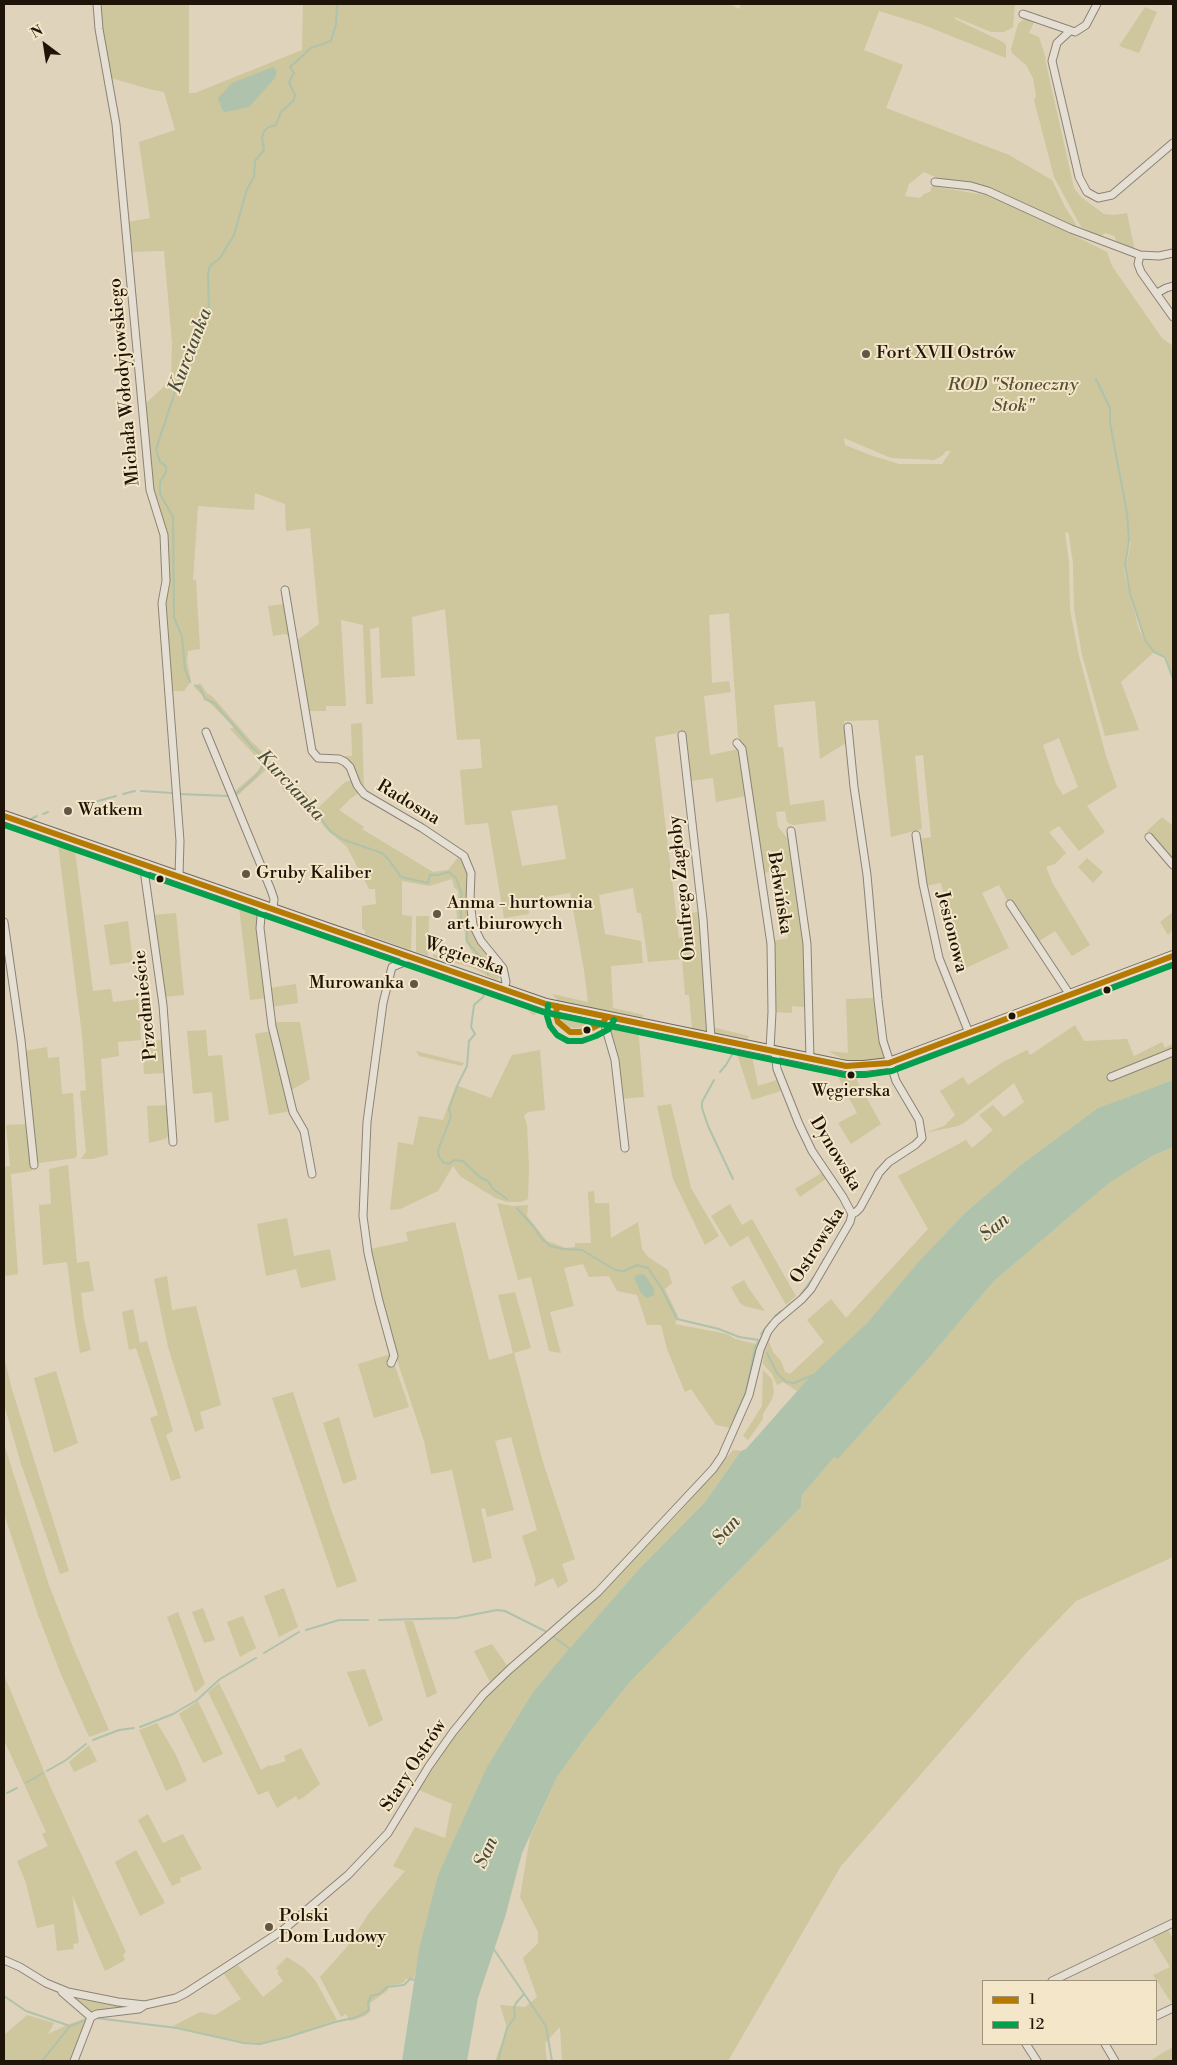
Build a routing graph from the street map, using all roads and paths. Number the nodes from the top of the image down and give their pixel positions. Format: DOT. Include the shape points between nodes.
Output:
graph roads {
  1 [pos="97,4"];
  2 [pos="1097,4"];
  3 [pos="1023,14"];
  4 [pos="1070,31"];
  5 [pos="1170,145"];
  6 [pos="935,182"];
  7 [pos="1173,253"];
  8 [pos="1140,255"];
  9 [pos="1173,286"];
  10 [pos="1157,293"];
  11 [pos="1173,317"];
  12 [pos="285,590"];
  13 [pos="848,727"];
  14 [pos="206,732"];
  15 [pos="682,735"];
  16 [pos="738,743"];
  17 [pos="4,816"];
  18 [pos="791,831"];
  19 [pos="916,835"];
  20 [pos="1150,837"];
  21 [pos="147,864"];
  22 [pos="1173,864"];
  23 [pos="179,876"];
  24 [pos="1010,904"];
  25 [pos="262,905"];
  26 [pos="273,908"];
  27 [pos="4,922"];
  28 [pos="6,953"];
  29 [pos="408,955"];
  30 [pos="1173,956"];
  31 [pos="504,988"];
  32 [pos="1070,995"];
  33 [pos="606,1017"];
  34 [pos="969,1033"];
  35 [pos="711,1038"];
  36 [pos="772,1051"];
  37 [pos="1173,1052"];
  38 [pos="810,1059"];
  39 [pos="889,1063"];
  40 [pos="1111,1077"];
  41 [pos="173,1142"];
  42 [pos="625,1148"];
  43 [pos="34,1165"];
  44 [pos="312,1174"];
  45 [pos="852,1214"];
  46 [pos="390,1363"];
  47 [pos="717,1463"];
  48 [pos="1173,1924"];
  49 [pos="4,1960"];
  50 [pos="1066,1979"];
  51 [pos="58,1989"];
  52 [pos="145,2005"];
  53 [pos="1173,2008"];
  54 [pos="1157,2016"];
  55 [pos="91,2017"];
  56 [pos="1027,2045"];
  57 [pos="1106,2045"];
  58 [pos="74,2061"];
  59 [pos="1037,2061"];
  60 [pos="1115,2061"];
  1 -- 23 [label="street, Michała Wołodyjowskiego" via="116,124 150,490 164,535 166,582 162,603 180,841"];
  2 -- 4 [label="street" via="1083,28"];
  3 -- 4 [label="street"];
  4 -- 5 [label="street" via="1057,43 1052,61 1084,188 1090,195 1098,198 1112,194"];
  6 -- 8 [label="street" via="988,191 1071,229"];
  7 -- 8 [label="street"];
  8 -- 10 [label="street" via="1138,264 1141,272"];
  9 -- 10 [label="street"];
  10 -- 11 [label="street"];
  12 -- 31 [label="street, Radosna" via="312,752 318,758 345,762 364,794 464,856 471,873 473,925 503,968"];
  13 -- 39 [label="street" via="867,875 878,1000"];
  14 -- 26 [label="street" via="271,890"];
  15 -- 35 [label="street, Onufrego Zagłoby" via="703,919"];
  16 -- 36 [label="street, Bełwińska" via="742,748 771,944"];
  17 -- 21 [label="main road, Węgierska"];
  18 -- 38 [label="street" via="806,944"];
  19 -- 34 [label="street, Jesionowa" via="939,958"];
  20 -- 22 [label="street"];
  21 -- 23 [label="main road, Węgierska"];
  21 -- 41 [label="street, Przedmieście" via="160,976"];
  23 -- 25 [label="main road, Węgierska"];
  24 -- 32 [label="street"];
  25 -- 26 [label="main road, Węgierska"];
  25 -- 44 [label="street" via="260,928 272,1026 293,1112 304,1131"];
  26 -- 29 [label="main road, Węgierska"];
  27 -- 28 [label="street"];
  28 -- 43 [label="street" via="22,1049"];
  29 -- 31 [label="main road, Węgierska"];
  29 -- 46 [label="street" via="402,963 392,967 383,1003 367,1122 363,1209 368,1253 394,1356"];
  30 -- 32 [label="main road, Węgierska"];
  31 -- 33 [label="main road, Węgierska" via="546,1004"];
  32 -- 34 [label="main road, Węgierska"];
  33 -- 35 [label="main road, Węgierska"];
  33 -- 42 [label="street" via="604,1022 615,1060"];
  34 -- 39 [label="main road, Węgierska"];
  35 -- 36 [label="main road, Węgierska"];
  36 -- 38 [label="main road, Węgierska"];
  36 -- 45 [label="street, Dynowska" via="798,1124"];
  37 -- 40 [label="street"];
  38 -- 39 [label="main road, Węgierska" via="855,1066"];
  39 -- 45 [label="street, Ostrowska" via="917,1115 921,1140 885,1165 872,1182 860,1208"];
  45 -- 47 [label="street, Ostrowska" via="811,1289 768,1331 748,1395"];
  47 -- 52 [label="street, Stary Ostrów" via="598,1592 483,1695 429,1766 388,1833 348,1875 252,1951 176,1998"];
  48 -- 50 [label="street"];
  49 -- 51 [label="street"];
  51 -- 52 [label="street"];
  51 -- 55 [label="street"];
  52 -- 55 [label="street, Stary Ostrów" via="139,2009"];
  53 -- 54 [label="street"];
  55 -- 58 [label="street"];
  56 -- 59 [label="street"];
  57 -- 60 [label="street"];
}
